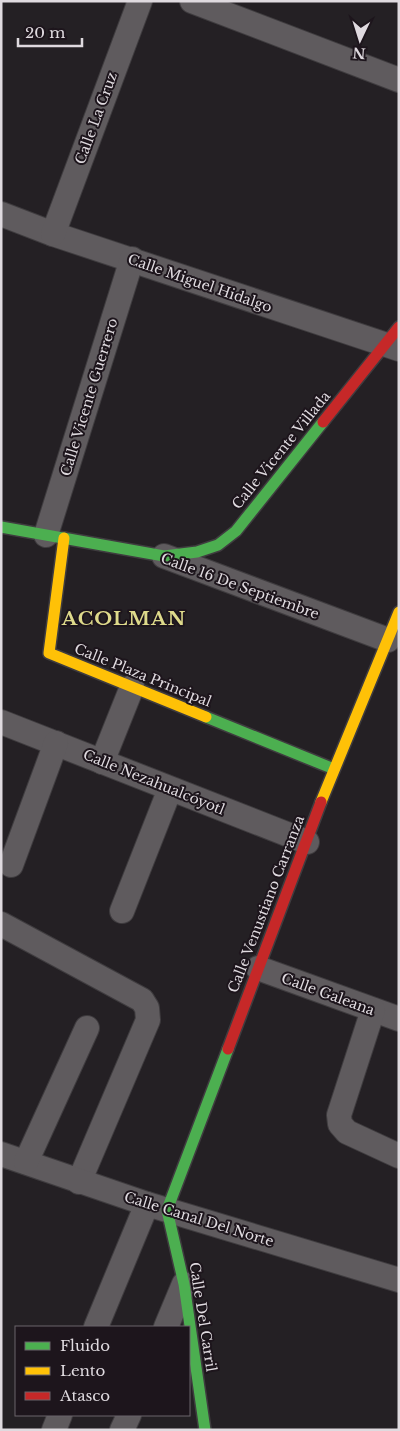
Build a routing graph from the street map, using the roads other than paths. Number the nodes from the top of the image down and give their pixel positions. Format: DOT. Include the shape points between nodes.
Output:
graph roads {
  1 [pos="140,1"];
  2 [pos="192,1"];
  3 [pos="399,80"];
  4 [pos="3,219"];
  5 [pos="53,234"];
  6 [pos="132,259"];
  7 [pos="394,340"];
  8 [pos="1,527"];
  9 [pos="55,537"];
  10 [pos="164,556"];
  11 [pos="399,612"];
  12 [pos="388,640"];
  13 [pos="132,686"];
  14 [pos="1,722"];
  15 [pos="56,743"];
  16 [pos="102,762"];
  17 [pos="334,769"];
  18 [pos="170,789"];
  19 [pos="307,842"];
  20 [pos="11,865"];
  21 [pos="122,911"];
  22 [pos="1,924"];
  23 [pos="258,968"];
  24 [pos="373,1010"];
  25 [pos="399,1019"];
  26 [pos="87,1028"];
  27 [pos="1,1154"];
  28 [pos="399,1156"];
  29 [pos="26,1162"];
  30 [pos="79,1182"];
  31 [pos="157,1207"];
  32 [pos="399,1280"];
  33 [pos="184,1284"];
  34 [pos="97,1326"];
  35 [pos="166,1326"];
  36 [pos="60,1416"];
  37 [pos="129,1416"];
  38 [pos="54,1430"];
  39 [pos="122,1430"];
  40 [pos="205,1430"];
  1 -- 5 [label="street, Calle La Cruz"];
  2 -- 3 [label="street"];
  4 -- 5 [label="street, Calle Miguel Hidalgo"];
  5 -- 6 [label="street, Calle Miguel Hidalgo"];
  6 -- 7 [label="street, Calle Miguel Hidalgo" via="239,297"];
  6 -- 9 [label="street, Calle Vicente Guerrero"];
  7 -- 10 [label="street, Calle Vicente Villada" via="236,531 218,545 198,552"];
  8 -- 9 [label="street, Calle 16 De Septiembre"];
  9 -- 10 [label="street, Calle 16 De Septiembre"];
  9 -- 13 [label="street, Calle Plaza Principal" via="49,653"];
  10 -- 12 [label="street, Calle 16 De Septiembre"];
  11 -- 12 [label="street, Calle Venustiano Carranza"];
  12 -- 17 [label="street, Calle Venustiano Carranza"];
  13 -- 16 [label="street"];
  13 -- 17 [label="street, Calle Plaza Principal"];
  14 -- 15 [label="street, Calle Nezahualcóyotl"];
  15 -- 16 [label="street, Calle Nezahualcóyotl"];
  15 -- 20 [label="street"];
  16 -- 18 [label="street, Calle Nezahualcóyotl"];
  17 -- 19 [label="street, Calle Venustiano Carranza"];
  18 -- 19 [label="street, Calle Nezahualcóyotl"];
  18 -- 21 [label="street"];
  19 -- 23 [label="street, Calle Venustiano Carranza"];
  22 -- 30 [label="street" via="142,1000 147,1008 148,1020"];
  23 -- 24 [label="street, Calle Galeana"];
  23 -- 31 [label="street, Calle Venustiano Carranza"];
  24 -- 25 [label="street, Calle Galeana"];
  24 -- 28 [label="street" via="339,1115 340,1124 347,1132"];
  26 -- 29 [label="street"];
  27 -- 29 [label="street, Calle Canal Del Norte"];
  29 -- 30 [label="street, Calle Canal Del Norte"];
  30 -- 31 [label="street, Calle Canal Del Norte"];
  31 -- 32 [label="street, Calle Canal Del Norte"];
  31 -- 33 [label="street, Calle Del Carril"];
  31 -- 34 [label="street"];
  33 -- 35 [label="street"];
  33 -- 40 [label="street, Calle Del Carril"];
  36 -- 38 [label="street"];
  37 -- 39 [label="street"];
}
